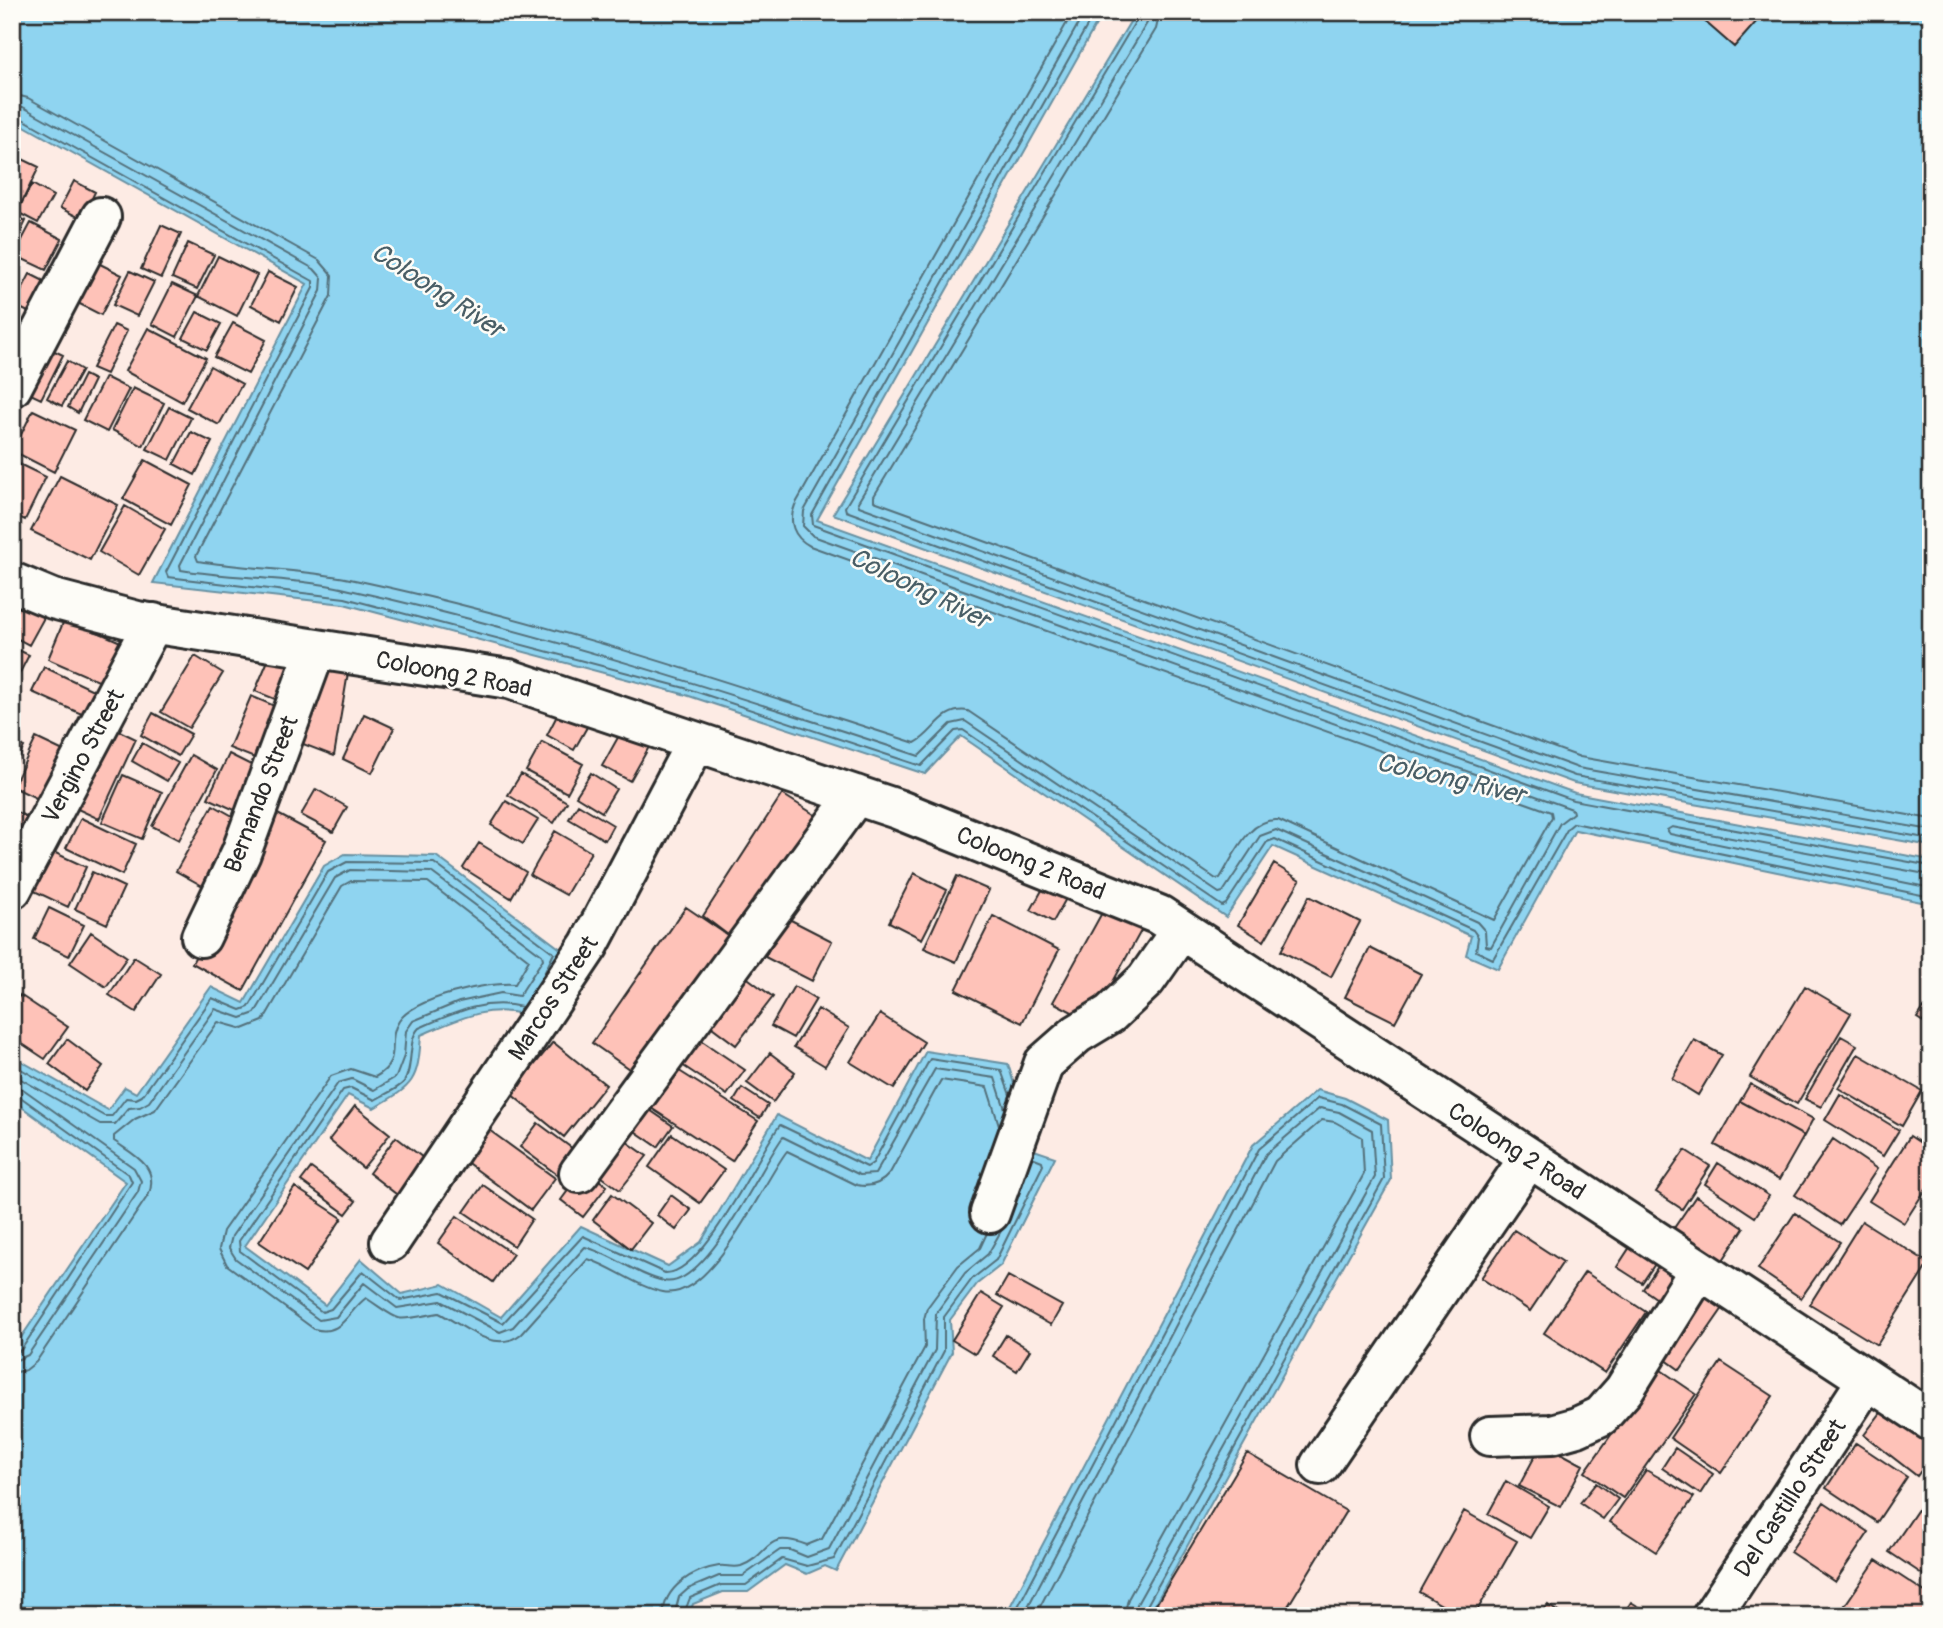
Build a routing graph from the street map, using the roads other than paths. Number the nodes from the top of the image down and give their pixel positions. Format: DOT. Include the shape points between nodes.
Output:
graph roads {
  1 [pos="101,217"];
  2 [pos="12,387"];
  3 [pos="12,582"];
  4 [pos="153,623"];
  5 [pos="316,649"];
  6 [pos="696,742"];
  7 [pos="856,795"];
  8 [pos="12,889"];
  9 [pos="1181,930"];
  10 [pos="201,937"];
  11 [pos="1529,1158"];
  12 [pos="579,1173"];
  13 [pos="990,1213"];
  14 [pos="390,1242"];
  15 [pos="1699,1270"];
  16 [pos="1867,1380"];
  17 [pos="1931,1421"];
  18 [pos="1490,1436"];
  19 [pos="1320,1465"];
  20 [pos="1713,1616"];
  1 -- 2 [label="street"];
  3 -- 4 [label="street, Coloong 2 Road" via="53,598"];
  4 -- 5 [label="street, Coloong 2 Road"];
  4 -- 8 [label="street, Vergino Street"];
  5 -- 6 [label="street, Coloong 2 Road" via="509,680"];
  5 -- 10 [label="street, Bernando Street" via="241,853"];
  6 -- 7 [label="street, Coloong 2 Road"];
  6 -- 14 [label="street, Marcos Street" via="589,945"];
  7 -- 9 [label="street, Coloong 2 Road" via="1159,915"];
  7 -- 12 [label="street"];
  9 -- 11 [label="street, Coloong 2 Road"];
  9 -- 13 [label="street" via="1146,980 1110,1014 1077,1034 1044,1063"];
  11 -- 15 [label="street, Coloong 2 Road"];
  11 -- 19 [label="street"];
  15 -- 16 [label="street, Coloong 2 Road"];
  15 -- 18 [label="street" via="1624,1390 1601,1416 1552,1434"];
  16 -- 17 [label="street, Coloong 2 Road"];
  16 -- 20 [label="street, Del Castillo Street"];
}
